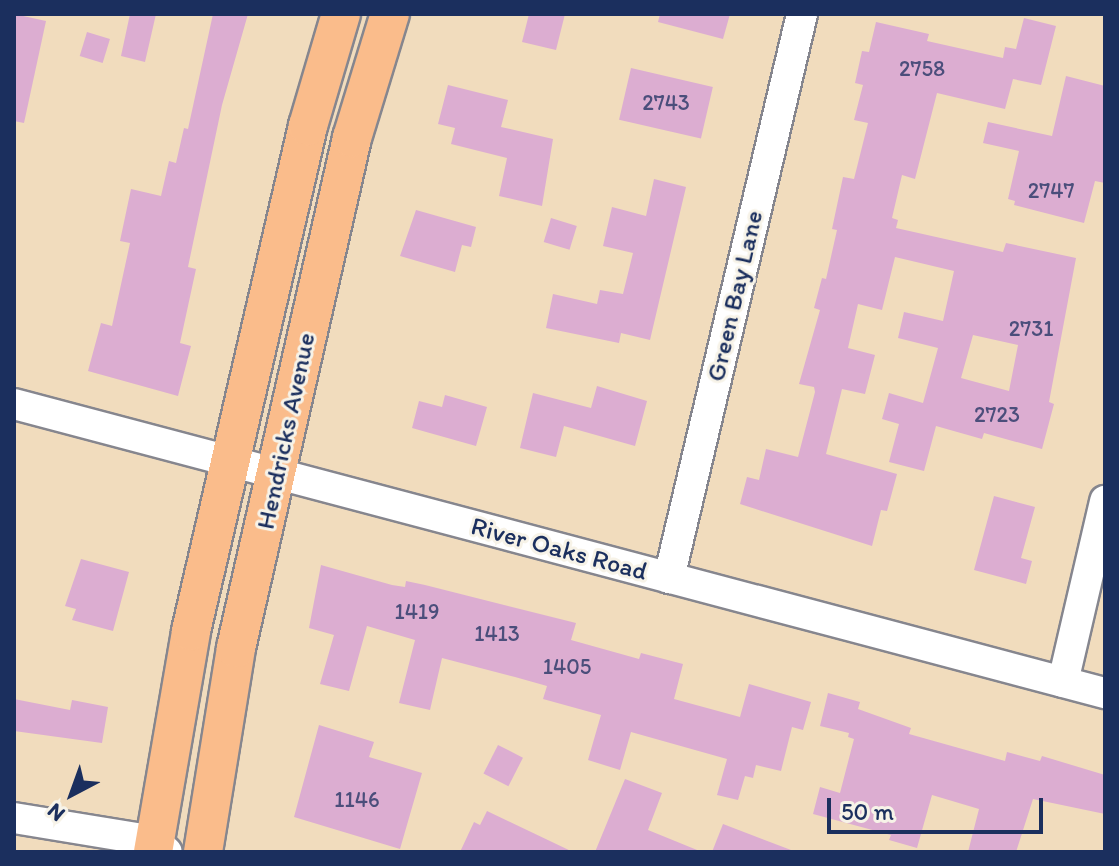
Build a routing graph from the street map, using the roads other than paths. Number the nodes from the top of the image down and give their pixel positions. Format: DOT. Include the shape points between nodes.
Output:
graph roads {
  1 [pos="341,14"];
  2 [pos="390,14"];
  3 [pos="802,14"];
  4 [pos="14,404"];
  5 [pos="231,461"];
  6 [pos="278,474"];
  7 [pos="1105,501"];
  8 [pos="669,578"];
  9 [pos="1063,682"];
  10 [pos="1105,693"];
  11 [pos="14,818"];
  12 [pos="158,848"];
  13 [pos="203,852"];
  1 -- 5 [label="main road, Hendricks Avenue" via="308,126"];
  2 -- 6 [label="main road, Hendricks Avenue" via="352,138"];
  3 -- 8 [label="street, Green Bay Lane"];
  4 -- 5 [label="street, River Oaks Road"];
  5 -- 6 [label="street, River Oaks Road"];
  5 -- 12 [label="main road, Hendricks Avenue" via="191,631"];
  6 -- 8 [label="street, River Oaks Road"];
  6 -- 13 [label="main road, Hendricks Avenue" via="236,648"];
  7 -- 9 [label="street"];
  8 -- 9 [label="street, River Oaks Road"];
  9 -- 10 [label="street, River Oaks Road"];
  11 -- 12 [label="street"];
}
